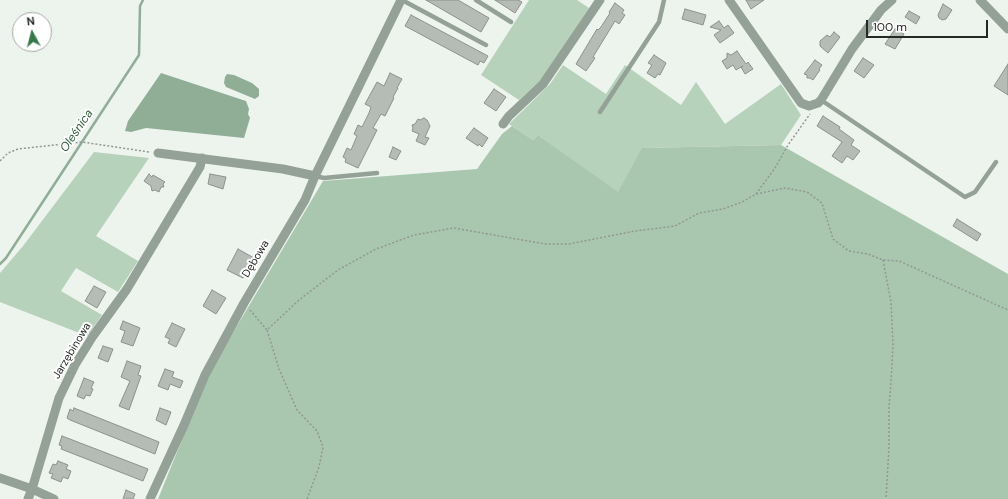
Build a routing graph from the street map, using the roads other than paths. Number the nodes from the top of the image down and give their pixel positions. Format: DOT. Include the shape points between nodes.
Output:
graph roads {
  1 [pos="401,0"];
  2 [pos="476,0"];
  3 [pos="600,0"];
  4 [pos="664,0"];
  5 [pos="729,0"];
  6 [pos="892,0"];
  7 [pos="980,0"];
  8 [pos="511,22"];
  9 [pos="1008,29"];
  10 [pos="486,45"];
  11 [pos="817,103"];
  12 [pos="600,112"];
  13 [pos="503,124"];
  14 [pos="158,153"];
  15 [pos="202,158"];
  16 [pos="996,162"];
  17 [pos="377,173"];
  18 [pos="316,176"];
  19 [pos="0,478"];
  20 [pos="32,489"];
  21 [pos="28,499"];
  22 [pos="54,499"];
  23 [pos="150,499"];
  1 -- 10 [label="lane"];
  1 -- 18 [label="street, Dębowa"];
  2 -- 8 [label="lane"];
  3 -- 13 [label="street" via="543,84"];
  4 -- 12 [label="lane" via="659,22"];
  5 -- 11 [label="street" via="801,103 809,106"];
  6 -- 11 [label="street" via="881,10"];
  7 -- 9 [label="street"];
  11 -- 16 [label="lane" via="965,197 975,192"];
  14 -- 15 [label="street"];
  15 -- 18 [label="street"];
  15 -- 20 [label="street, Jarzębinowa" via="200,166 127,289 74,365 59,398"];
  17 -- 18 [label="lane" via="324,178"];
  18 -- 23 [label="street, Dębowa" via="301,207 204,375"];
  19 -- 20 [label="street"];
  20 -- 21 [label="street, Jarzębinowa"];
  20 -- 22 [label="street"];
}
